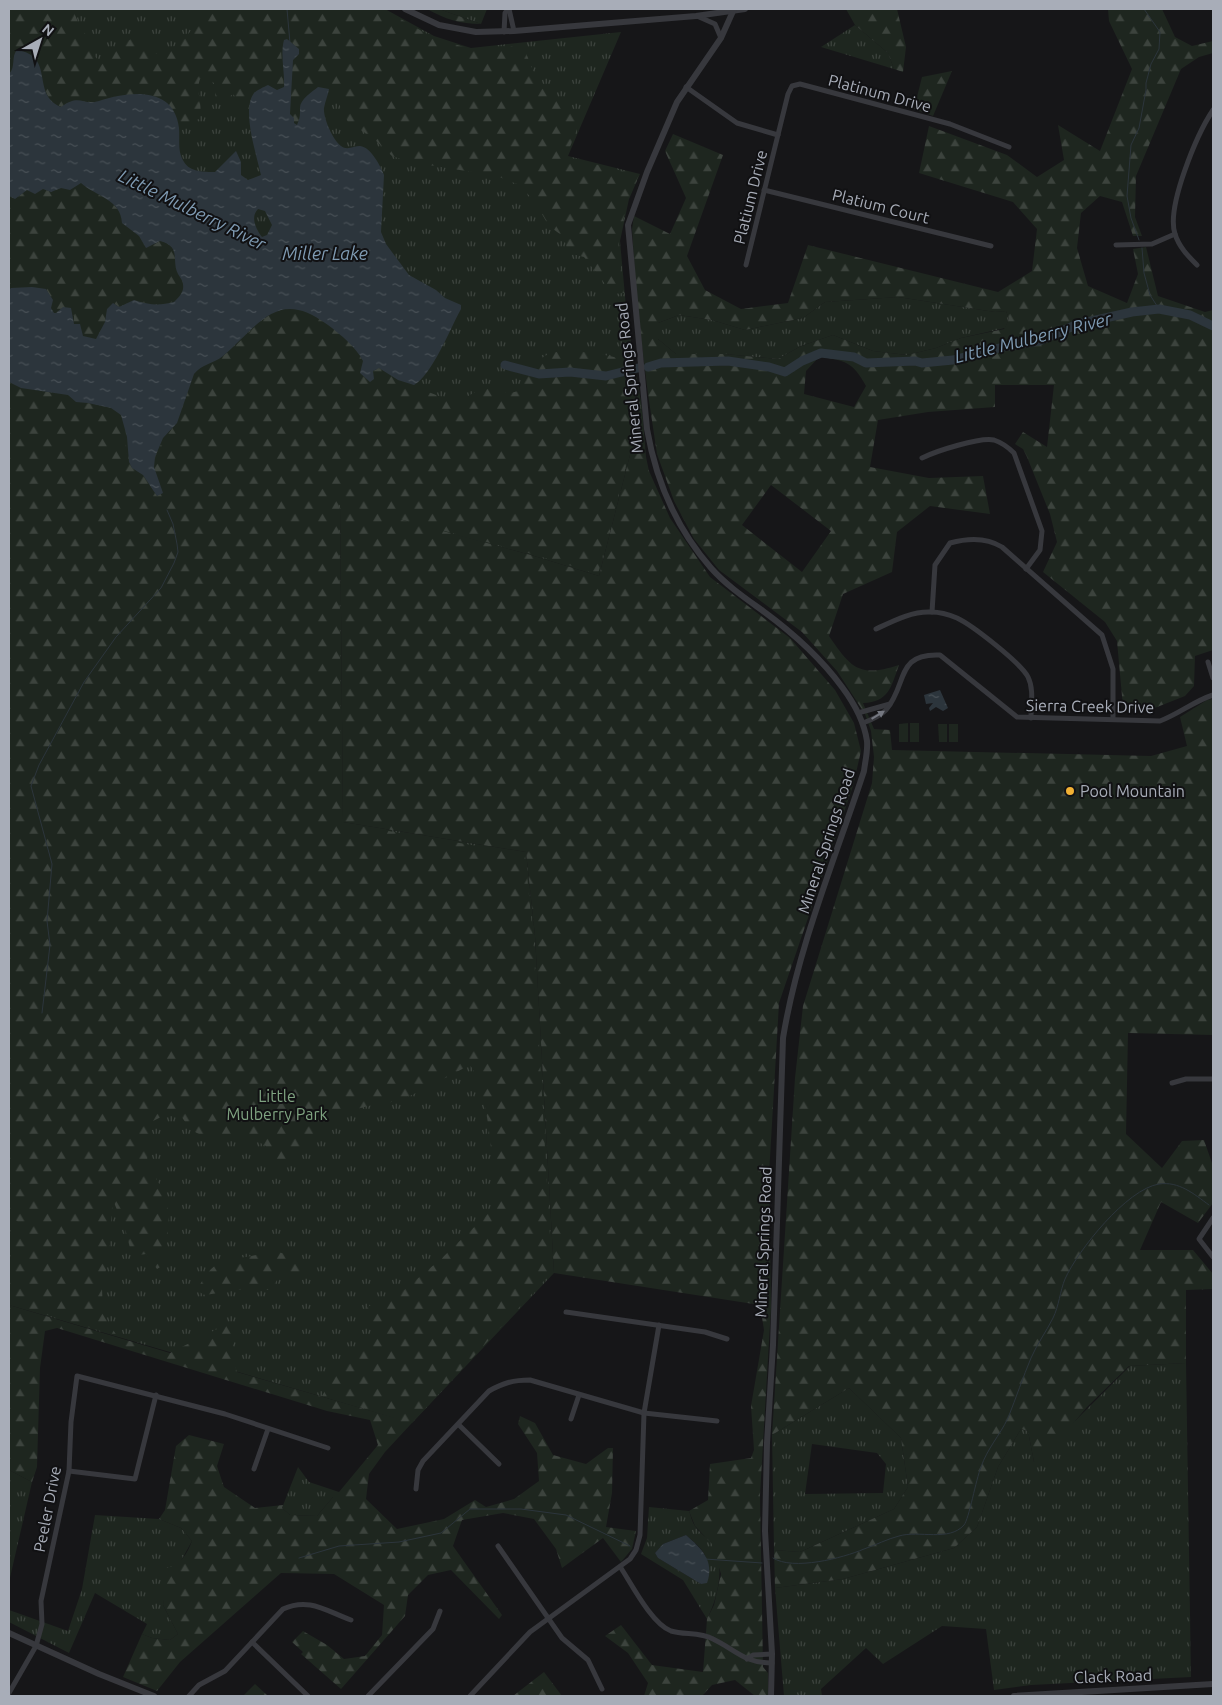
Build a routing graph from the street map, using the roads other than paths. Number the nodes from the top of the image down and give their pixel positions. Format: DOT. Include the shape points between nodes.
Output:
graph roads {
  1 [pos="405,9"];
  2 [pos="509,9"];
  3 [pos="745,9"];
  4 [pos="734,10"];
  5 [pos="696,16"];
  6 [pos="514,31"];
  7 [pos="504,32"];
  8 [pos="721,38"];
  9 [pos="686,87"];
  10 [pos="1213,110"];
  11 [pos="778,135"];
  12 [pos="1009,147"];
  13 [pos="764,190"];
  14 [pos="1175,234"];
  15 [pos="1116,245"];
  16 [pos="991,246"];
  17 [pos="746,265"];
  18 [pos="1197,265"];
  19 [pos="922,458"];
  20 [pos="1026,568"];
  21 [pos="932,612"];
  22 [pos="876,629"];
  23 [pos="1208,662"];
  24 [pos="1213,678"];
  25 [pos="1213,695"];
  26 [pos="890,704"];
  27 [pos="858,713"];
  28 [pos="1031,718"];
  29 [pos="1114,718"];
  30 [pos="863,724"];
  31 [pos="1213,1079"];
  32 [pos="1172,1083"];
  33 [pos="1213,1218"];
  34 [pos="1213,1257"];
  35 [pos="566,1312"];
  36 [pos="659,1325"];
  37 [pos="727,1339"];
  38 [pos="156,1395"];
  39 [pos="578,1395"];
  40 [pos="644,1413"];
  41 [pos="571,1418"];
  42 [pos="717,1421"];
  43 [pos="458,1425"];
  44 [pos="268,1429"];
  45 [pos="328,1448"];
  46 [pos="499,1464"];
  47 [pos="254,1468"];
  48 [pos="69,1471"];
  49 [pos="416,1489"];
  50 [pos="498,1546"];
  51 [pos="621,1568"];
  52 [pos="440,1611"];
  53 [pos="548,1618"];
  54 [pos="351,1620"];
  55 [pos="9,1633"];
  56 [pos="252,1642"];
  57 [pos="36,1646"];
  58 [pos="772,1654"];
  59 [pos="747,1659"];
  60 [pos="772,1663"];
  61 [pos="1213,1684"];
  62 [pos="602,1689"];
  63 [pos="9,1693"];
  64 [pos="154,1696"];
  65 [pos="189,1696"];
  66 [pos="308,1696"];
  67 [pos="368,1696"];
  68 [pos="470,1696"];
  69 [pos="771,1696"];
  70 [pos="1014,1696"];
  1 -- 7 [label="street" via="438,25 476,32"];
  2 -- 6 [label="street"];
  2 -- 7 [label="street" via="505,13"];
  3 -- 4 [label="street"];
  4 -- 5 [label="street"];
  4 -- 8 [label="street, Mineral Springs Road"];
  5 -- 6 [label="street"];
  5 -- 8 [label="street" via="715,24"];
  6 -- 7 [label="street"];
  8 -- 9 [label="street, Mineral Springs Road"];
  9 -- 11 [label="street" via="737,123"];
  9 -- 27 [label="street, Mineral Springs Road" via="646,172 628,225 652,460 676,517 710,567 810,649"];
  10 -- 14 [label="street" via="1177,192 1173,222"];
  11 -- 12 [label="street, Platinum Drive" via="790,90 800,84 950,124"];
  11 -- 13 [label="street, Platium Drive"];
  13 -- 16 [label="street, Platium Court"];
  13 -- 17 [label="street, Platium Drive"];
  14 -- 15 [label="street" via="1152,244"];
  14 -- 18 [label="street" via="1183,252"];
  19 -- 20 [label="street" via="938,450 992,440 1014,452 1042,532 1040,550"];
  20 -- 21 [label="street" via="994,542 976,539 950,543 935,565"];
  20 -- 29 [label="street" via="1102,635 1113,669"];
  21 -- 22 [label="street" via="917,613"];
  21 -- 28 [label="street" via="969,625 1020,666 1031,686"];
  23 -- 24 [label="street"];
  25 -- 29 [label="street, Sierra Creek Drive" via="1199,699 1160,721"];
  26 -- 27 [label="street"];
  26 -- 28 [label="street, Sierra Creek Drive" via="907,667 915,658 940,654 1017,717"];
  30 -- 26 [label="street, Sierra Creek Drive, one-way" via="882,714"];
  27 -- 30 [label="street, Mineral Springs Road"];
  28 -- 29 [label="street, Sierra Creek Drive"];
  30 -- 58 [label="street, Mineral Springs Road" via="867,743 864,771 799,966 782,1038 773,1346 766,1453 765,1531"];
  31 -- 32 [label="street" via="1186,1079"];
  33 -- 34 [label="street" via="1199,1239"];
  35 -- 36 [label="street"];
  36 -- 37 [label="street"];
  36 -- 40 [label="street"];
  38 -- 44 [label="street"];
  38 -- 48 [label="street" via="135,1479"];
  38 -- 48 [label="street, Peeler Drive" via="77,1376"];
  39 -- 40 [label="street"];
  39 -- 41 [label="street"];
  39 -- 43 [label="street" via="530,1380 515,1380 490,1391"];
  40 -- 42 [label="street"];
  40 -- 51 [label="street" via="640,1535 636,1550"];
  43 -- 46 [label="street"];
  43 -- 49 [label="street" via="423,1461 418,1470"];
  44 -- 45 [label="street"];
  44 -- 47 [label="street"];
  48 -- 57 [label="street, Peeler Drive" via="41,1601 42,1624"];
  50 -- 53 [label="street"];
  51 -- 53 [label="street"];
  51 -- 59 [label="street" via="657,1621 669,1630 707,1636"];
  52 -- 67 [label="street" via="432,1629"];
  53 -- 62 [label="street" via="562,1638 588,1660"];
  53 -- 68 [label="street" via="530,1632"];
  54 -- 56 [label="street" via="305,1603 294,1604 283,1609"];
  55 -- 57 [label="street"];
  56 -- 65 [label="street" via="225,1671 199,1685"];
  56 -- 66 [label="street"];
  57 -- 63 [label="street, Peeler Drive"];
  57 -- 64 [label="street"];
  58 -- 59 [label="street" via="754,1655"];
  58 -- 60 [label="street, Mineral Springs Road"];
  59 -- 60 [label="street" via="754,1663"];
  60 -- 69 [label="street, Mineral Springs Road"];
  61 -- 70 [label="street, Clack Road"];
}
